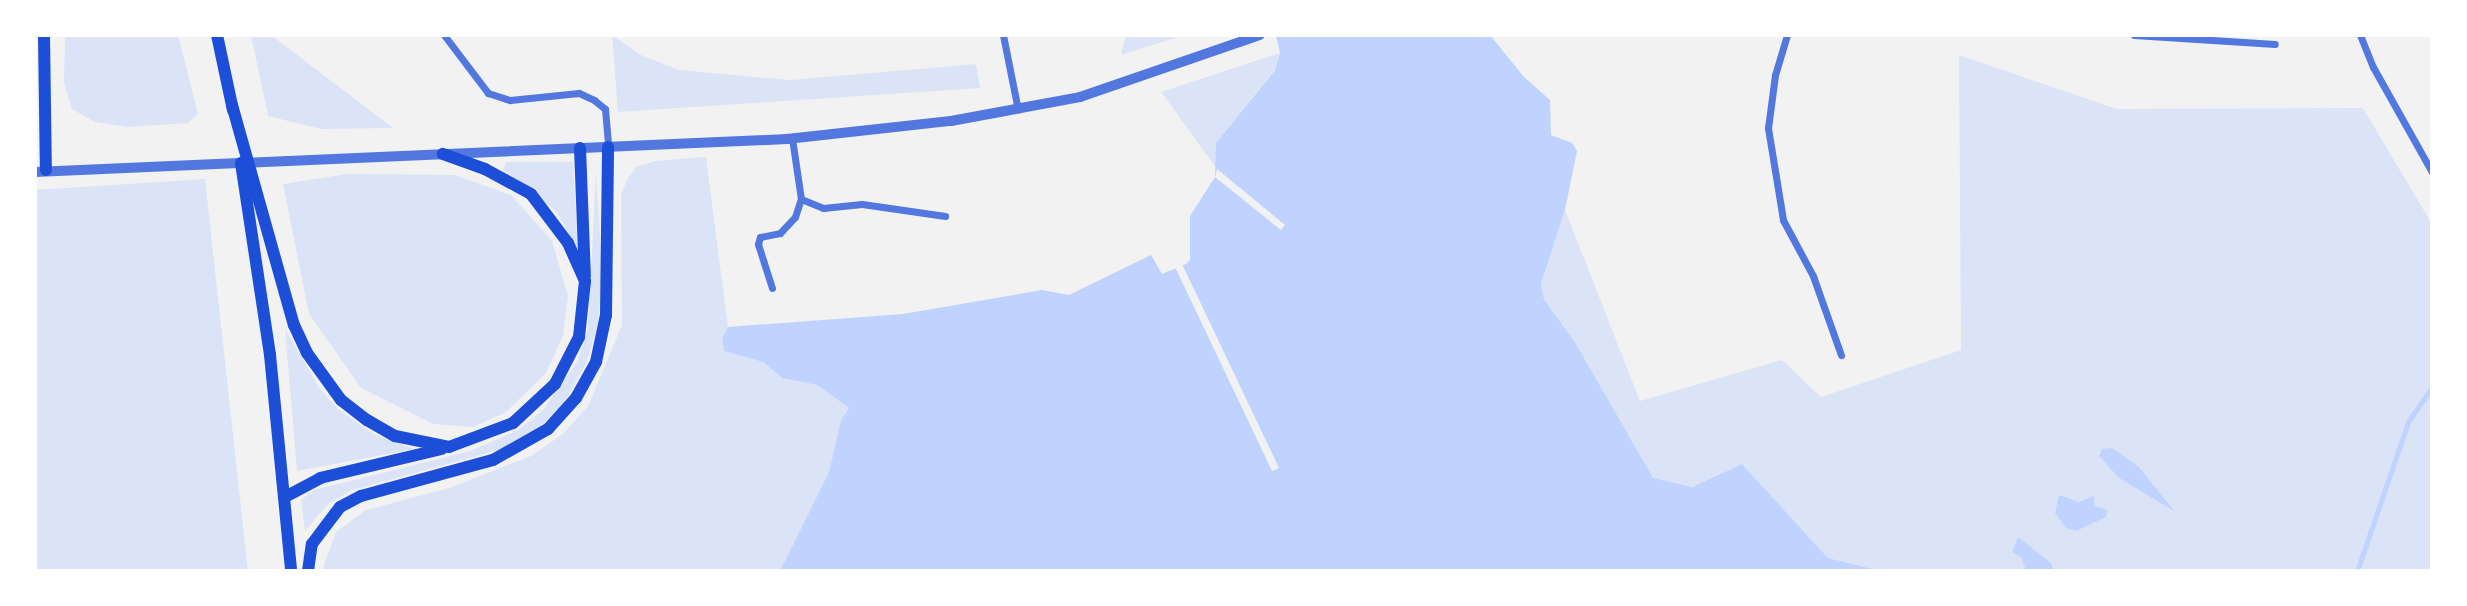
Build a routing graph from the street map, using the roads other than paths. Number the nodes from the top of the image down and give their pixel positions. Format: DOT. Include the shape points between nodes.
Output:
graph roads {
  1 [pos="44,35"];
  2 [pos="218,35"];
  3 [pos="444,35"];
  4 [pos="1003,35"];
  5 [pos="1787,35"];
  6 [pos="2134,35"];
  7 [pos="2360,35"];
  8 [pos="1258,36"];
  9 [pos="2275,44"];
  10 [pos="232,105"];
  11 [pos="1018,111"];
  12 [pos="792,138"];
  13 [pos="608,147"];
  14 [pos="580,148"];
  15 [pos="443,154"];
  16 [pos="41,171"];
  17 [pos="2432,172"];
  18 [pos="801,199"];
  19 [pos="945,216"];
  20 [pos="585,281"];
  21 [pos="772,288"];
  22 [pos="1841,355"];
  23 [pos="449,447"];
  24 [pos="285,497"];
  25 [pos="291,571"];
  26 [pos="308,571"];
  1 -- 16 [label="main road"];
  2 -- 10 [label="main road"];
  3 -- 13 [label="street" via="488,93 510,100 579,93 594,100 605,109"];
  4 -- 11 [label="street"];
  5 -- 22 [label="street" via="1775,75 1768,128 1783,220 1813,276"];
  6 -- 9 [label="street"];
  7 -- 17 [label="street"];
  8 -- 11 [label="street" via="1111,87"];
  10 -- 23 [label="main road" via="294,326 307,353 341,400 367,421 395,436"];
  10 -- 24 [label="main road" via="270,355"];
  11 -- 12 [label="street"];
  12 -- 13 [label="street"];
  12 -- 18 [label="street"];
  13 -- 14 [label="street"];
  13 -- 26 [label="main road" via="606,315 596,362 576,398 548,429 493,460 361,496 340,508 312,544"];
  14 -- 15 [label="street"];
  14 -- 20 [label="main road"];
  15 -- 16 [label="street"];
  15 -- 20 [label="main road" via="485,169 531,194 568,243"];
  18 -- 19 [label="street" via="823,208 862,204"];
  18 -- 21 [label="street" via="795,217 780,233 760,237"];
  20 -- 23 [label="main road" via="579,337 555,384 513,423"];
  23 -- 24 [label="main road" via="320,478"];
  24 -- 25 [label="main road"];
}
